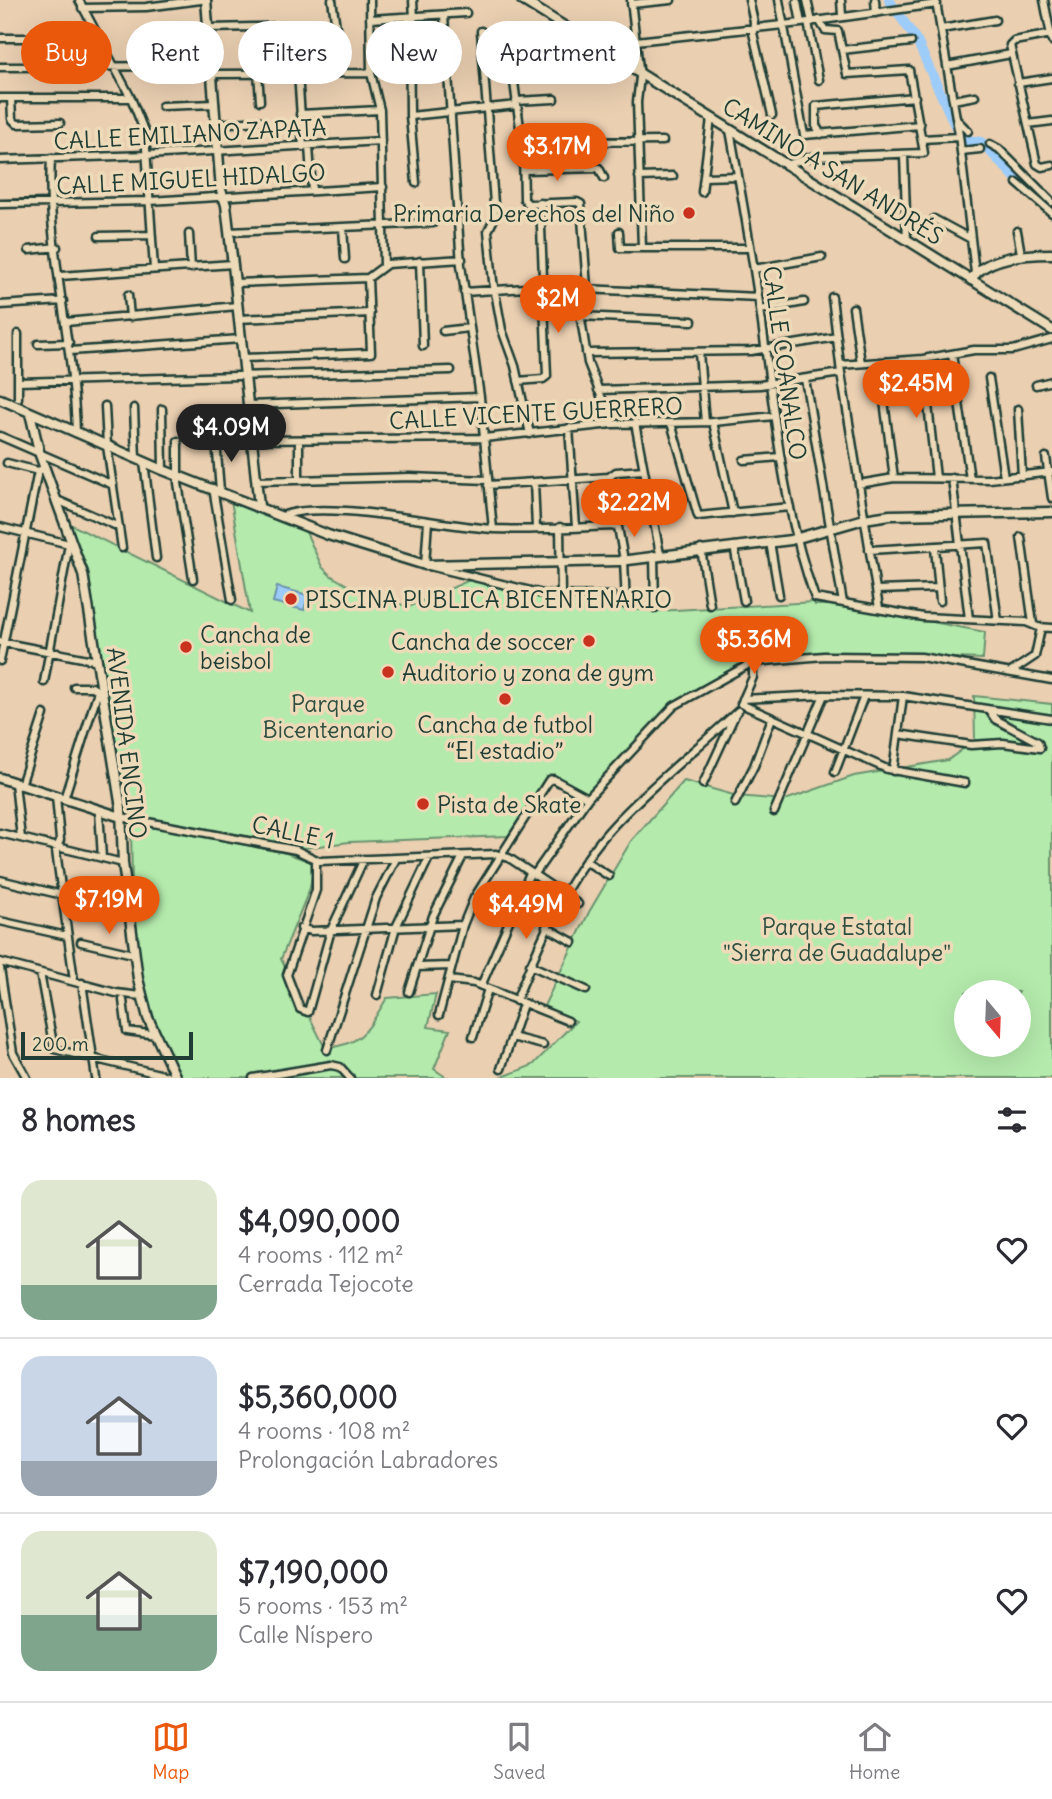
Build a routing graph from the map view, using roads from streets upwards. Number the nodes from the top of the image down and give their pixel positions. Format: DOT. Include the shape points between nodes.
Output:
graph roads {
  1 [pos="79,0"];
  2 [pos="204,0"];
  3 [pos="332,0"];
  4 [pos="370,0"];
  5 [pos="412,0"];
  6 [pos="522,0"];
  7 [pos="671,0"];
  8 [pos="749,0"];
  9 [pos="779,0"];
  10 [pos="807,0"];
  11 [pos="841,0"];
  12 [pos="874,0"];
  13 [pos="1045,0"];
  14 [pos="631,2"];
  15 [pos="797,2"];
  16 [pos="936,2"];
  17 [pos="82,8"];
  18 [pos="467,13"];
  19 [pos="876,13"];
  20 [pos="444,15"];
  21 [pos="842,16"];
  22 [pos="411,18"];
  23 [pos="370,19"];
  24 [pos="995,20"];
  25 [pos="89,21"];
  26 [pos="208,21"];
  27 [pos="335,21"];
  28 [pos="556,21"];
  29 [pos="633,21"];
  30 [pos="810,22"];
  31 [pos="783,25"];
  32 [pos="754,29"];
  33 [pos="941,30"];
  34 [pos="1051,36"];
  35 [pos="0,38"];
  36 [pos="21,38"];
  37 [pos="640,41"];
  38 [pos="911,42"];
  39 [pos="842,50"];
  40 [pos="1011,54"];
  41 [pos="112,63"];
  42 [pos="947,66"];
  43 [pos="0,67"];
  44 [pos="114,67"];
  45 [pos="126,67"];
  46 [pos="640,73"];
  47 [pos="1052,78"];
  48 [pos="819,80"];
  49 [pos="1018,83"];
  50 [pos="214,84"];
  51 [pos="259,84"];
  52 [pos="299,84"];
  53 [pos="374,84"];
  54 [pos="484,84"];
  55 [pos="514,84"];
  56 [pos="640,84"];
  57 [pos="975,96"];
  58 [pos="915,97"];
  59 [pos="0,98"];
  60 [pos="11,98"];
  61 [pos="131,98"];
  62 [pos="554,99"];
  63 [pos="953,100"];
  64 [pos="260,101"];
  65 [pos="516,103"];
  66 [pos="215,104"];
  67 [pos="162,106"];
  68 [pos="486,109"];
  69 [pos="380,110"];
  70 [pos="451,112"];
  71 [pos="300,114"];
  72 [pos="772,115"];
  73 [pos="410,116"];
  74 [pos="711,118"];
  75 [pos="956,120"];
  76 [pos="261,121"];
  77 [pos="1052,121"];
  78 [pos="60,123"];
  79 [pos="216,124"];
  80 [pos="1028,124"];
  81 [pos="920,125"];
  82 [pos="730,130"];
  83 [pos="557,131"];
  84 [pos="968,131"];
  85 [pos="521,132"];
  86 [pos="821,134"];
  87 [pos="959,136"];
  88 [pos="922,139"];
  89 [pos="381,141"];
  90 [pos="637,141"];
  91 [pos="663,141"];
  92 [pos="563,142"];
  93 [pos="990,144"];
  94 [pos="306,147"];
  95 [pos="980,149"];
  96 [pos="219,151"];
  97 [pos="961,151"];
  98 [pos="147,155"];
  99 [pos="904,156"];
  100 [pos="51,158"];
  101 [pos="0,160"];
  102 [pos="786,165"];
  103 [pos="1052,165"];
  104 [pos="524,170"];
  105 [pos="673,176"];
  106 [pos="738,176"];
  107 [pos="639,177"];
  108 [pos="704,177"];
  109 [pos="604,178"];
  110 [pos="416,183"];
  111 [pos="1017,183"];
  112 [pos="383,187"];
  113 [pos="312,191"];
  114 [pos="702,192"];
  115 [pos="223,197"];
  116 [pos="149,201"];
  117 [pos="52,203"];
  118 [pos="0,204"];
  119 [pos="540,204"];
  120 [pos="1049,204"];
  121 [pos="934,219"];
  122 [pos="433,223"];
  123 [pos="343,227"];
  124 [pos="383,227"];
  125 [pos="1017,231"];
  126 [pos="229,232"];
  127 [pos="619,232"];
  128 [pos="189,234"];
  129 [pos="151,235"];
  130 [pos="99,236"];
  131 [pos="971,239"];
  132 [pos="907,241"];
  133 [pos="57,247"];
  134 [pos="642,247"];
  135 [pos="750,248"];
  136 [pos="29,250"];
  137 [pos="1021,254"];
  138 [pos="1052,254"];
  139 [pos="821,257"];
  140 [pos="462,258"];
  141 [pos="345,259"];
  142 [pos="420,261"];
  143 [pos="233,264"];
  144 [pos="384,265"];
  145 [pos="191,268"];
  146 [pos="754,269"];
  147 [pos="154,270"];
  148 [pos="60,276"];
  149 [pos="973,277"];
  150 [pos="368,278"];
  151 [pos="235,283"];
  152 [pos="541,287"];
  153 [pos="576,288"];
  154 [pos="587,288"];
  155 [pos="494,290"];
  156 [pos="464,292"];
  157 [pos="128,295"];
  158 [pos="758,297"];
  159 [pos="832,297"];
  160 [pos="63,301"];
  161 [pos="804,302"];
  162 [pos="0,305"];
  163 [pos="237,306"];
  164 [pos="853,308"];
  165 [pos="760,310"];
  166 [pos="370,313"];
  167 [pos="579,316"];
  168 [pos="130,317"];
  169 [pos="239,319"];
  170 [pos="692,321"];
  171 [pos="66,322"];
  172 [pos="469,328"];
  173 [pos="1052,330"];
  174 [pos="443,331"];
  175 [pos="18,334"];
  176 [pos="836,337"];
  177 [pos="241,339"];
  178 [pos="1052,339"];
  179 [pos="69,342"];
  180 [pos="38,344"];
  181 [pos="424,346"];
  182 [pos="765,348"];
  183 [pos="70,351"];
  184 [pos="586,353"];
  185 [pos="699,353"];
  186 [pos="952,354"];
  187 [pos="243,358"];
  188 [pos="923,359"];
  189 [pos="879,362"];
  190 [pos="860,363"];
  191 [pos="840,369"];
  192 [pos="451,370"];
  193 [pos="245,374"];
  194 [pos="989,378"];
  195 [pos="805,379"];
  196 [pos="75,381"];
  197 [pos="1052,381"];
  198 [pos="18,382"];
  199 [pos="518,382"];
  200 [pos="769,383"];
  201 [pos="1037,385"];
  202 [pos="702,388"];
  203 [pos="598,390"];
  204 [pos="480,397"];
  205 [pos="18,398"];
  206 [pos="0,399"];
  207 [pos="248,405"];
  208 [pos="105,406"];
  209 [pos="134,408"];
  210 [pos="1018,409"];
  211 [pos="162,410"];
  212 [pos="30,414"];
  213 [pos="774,416"];
  214 [pos="705,422"];
  215 [pos="713,422"];
  216 [pos="635,423"];
  217 [pos="671,423"];
  218 [pos="612,424"];
  219 [pos="569,428"];
  220 [pos="76,433"];
  221 [pos="530,434"];
  222 [pos="0,436"];
  223 [pos="484,438"];
  224 [pos="216,440"];
  225 [pos="252,440"];
  226 [pos="299,440"];
  227 [pos="178,441"];
  228 [pos="107,446"];
  229 [pos="40,455"];
  230 [pos="780,457"];
  231 [pos="1046,457"];
  232 [pos="140,460"];
  233 [pos="744,460"];
  234 [pos="7,463"];
  235 [pos="42,469"];
  236 [pos="163,470"];
  237 [pos="643,470"];
  238 [pos="1050,472"];
  239 [pos="1022,475"];
  240 [pos="179,476"];
  241 [pos="609,477"];
  242 [pos="1004,477"];
  243 [pos="299,478"];
  244 [pos="894,478"];
  245 [pos="936,478"];
  246 [pos="952,478"];
  247 [pos="573,479"];
  248 [pos="970,479"];
  249 [pos="257,481"];
  250 [pos="534,482"];
  251 [pos="488,483"];
  252 [pos="859,484"];
  253 [pos="113,485"];
  254 [pos="216,489"];
  255 [pos="1052,498"];
  256 [pos="57,500"];
  257 [pos="259,506"];
  258 [pos="790,507"];
  259 [pos="1052,512"];
  260 [pos="733,513"];
  261 [pos="955,513"];
  262 [pos="282,516"];
  263 [pos="864,519"];
  264 [pos="428,521"];
  265 [pos="618,526"];
  266 [pos="0,527"];
  267 [pos="119,527"];
  268 [pos="560,527"];
  269 [pos="576,527"];
  270 [pos="536,528"];
  271 [pos="493,529"];
  272 [pos="829,530"];
  273 [pos="26,533"];
  274 [pos="1021,537"];
  275 [pos="798,538"];
  276 [pos="770,542"];
  277 [pos="71,544"];
  278 [pos="734,546"];
  279 [pos="959,547"];
  280 [pos="122,548"];
  281 [pos="935,548"];
  282 [pos="701,550"];
  283 [pos="869,550"];
  284 [pos="657,554"];
  285 [pos="156,558"];
  286 [pos="624,560"];
  287 [pos="561,562"];
  288 [pos="425,565"];
  289 [pos="193,579"];
  290 [pos="939,588"];
  291 [pos="876,590"];
  292 [pos="561,595"];
  293 [pos="779,595"];
  294 [pos="612,596"];
  295 [pos="232,600"];
  296 [pos="744,601"];
  297 [pos="940,601"];
  298 [pos="843,603"];
  299 [pos="626,605"];
  300 [pos="710,605"];
  301 [pos="655,608"];
  302 [pos="879,608"];
  303 [pos="969,619"];
  304 [pos="998,621"];
  305 [pos="1033,624"];
  306 [pos="1041,628"];
  307 [pos="1052,628"];
  308 [pos="2,643"];
  309 [pos="50,652"];
  310 [pos="0,661"];
  311 [pos="98,661"];
  312 [pos="753,662"];
  313 [pos="1010,673"];
  314 [pos="1052,680"];
  315 [pos="44,682"];
  316 [pos="74,687"];
  317 [pos="100,692"];
  318 [pos="824,695"];
  319 [pos="864,696"];
  320 [pos="903,696"];
  321 [pos="740,705"];
  322 [pos="989,710"];
  323 [pos="44,714"];
  324 [pos="772,718"];
  325 [pos="1052,719"];
  326 [pos="808,733"];
  327 [pos="898,734"];
  328 [pos="842,751"];
  329 [pos="893,771"];
  330 [pos="835,772"];
  331 [pos="0,778"];
  332 [pos="965,783"];
  333 [pos="18,784"];
  334 [pos="703,784"];
  335 [pos="60,798"];
  336 [pos="588,798"];
  337 [pos="735,803"];
  338 [pos="99,810"];
  339 [pos="774,812"];
  340 [pos="121,817"];
  341 [pos="0,833"];
  342 [pos="21,838"];
  343 [pos="58,846"];
  344 [pos="501,855"];
  345 [pos="463,856"];
  346 [pos="102,858"];
  347 [pos="429,858"];
  348 [pos="364,859"];
  349 [pos="396,859"];
  350 [pos="316,860"];
  351 [pos="587,862"];
  352 [pos="122,863"];
  353 [pos="532,874"];
  354 [pos="609,876"];
  355 [pos="0,880"];
  356 [pos="61,895"];
  357 [pos="564,895"];
  358 [pos="578,904"];
  359 [pos="129,911"];
  360 [pos="0,921"];
  361 [pos="463,925"];
  362 [pos="430,926"];
  363 [pos="396,927"];
  364 [pos="546,927"];
  365 [pos="301,928"];
  366 [pos="365,929"];
  367 [pos="331,930"];
  368 [pos="67,936"];
  369 [pos="81,942"];
  370 [pos="573,942"];
  371 [pos="133,954"];
  372 [pos="0,962"];
  373 [pos="530,965"];
  374 [pos="452,966"];
  375 [pos="417,967"];
  376 [pos="0,968"];
  377 [pos="40,973"];
  378 [pos="449,980"];
  379 [pos="74,981"];
  380 [pos="82,983"];
  381 [pos="485,987"];
  382 [pos="586,989"];
  383 [pos="409,992"];
  384 [pos="377,995"];
  385 [pos="141,996"];
  386 [pos="123,1000"];
  387 [pos="519,1003"];
  388 [pos="439,1016"];
  389 [pos="568,1021"];
  390 [pos="156,1035"];
  391 [pos="473,1037"];
  392 [pos="512,1037"];
  393 [pos="543,1045"];
  394 [pos="327,1049"];
  395 [pos="93,1058"];
  396 [pos="501,1069"];
  397 [pos="27,1078"];
  398 [pos="96,1078"];
  399 [pos="176,1078"];
  400 [pos="253,1078"];
  401 [pos="350,1078"];
  1 -- 17 [label="street"];
  2 -- 17 [label="street"];
  2 -- 26 [label="street"];
  3 -- 27 [label="street"];
  4 -- 23 [label="street"];
  5 -- 22 [label="street"];
  6 -- 28 [label="street, CAMINO A SAN ANDRÉS"];
  7 -- 14 [label="street"];
  8 -- 32 [label="street"];
  9 -- 31 [label="street"];
  10 -- 30 [label="street"];
  11 -- 21 [label="street"];
  12 -- 19 [label="street"];
  13 -- 34 [label="street"];
  14 -- 29 [label="street"];
  15 -- 30 [label="street"];
  16 -- 19 [label="street"];
  16 -- 33 [label="street"];
  17 -- 25 [label="street"];
  18 -- 20 [label="street"];
  19 -- 21 [label="street"];
  20 -- 22 [label="street"];
  20 -- 70 [label="street"];
  21 -- 30 [label="street"];
  22 -- 23 [label="street"];
  22 -- 73 [label="street"];
  24 -- 33 [label="street"];
  30 -- 31 [label="street"];
  30 -- 39 [label="street" via="838,31"];
  30 -- 48 [label="street"];
  31 -- 32 [label="street"];
  31 -- 86 [label="street" via="802,131 806,136"];
  32 -- 37 [label="street"];
  32 -- 72 [label="street"];
  33 -- 42 [label="street"];
  34 -- 40 [label="street" via="1011,42"];
  35 -- 36 [label="street"];
  38 -- 39 [label="street"];
  39 -- 58 [label="street" via="847,74 909,70"];
  40 -- 42 [label="street"];
  40 -- 49 [label="street"];
  41 -- 44 [label="street"];
  42 -- 63 [label="street"];
  43 -- 44 [label="street"];
  44 -- 45 [label="street"];
  44 -- 61 [label="street"];
  46 -- 74 [label="street, CAMINO A SAN ANDRÉS"];
  47 -- 49 [label="street"];
  49 -- 80 [label="street"];
  50 -- 66 [label="street"];
  51 -- 64 [label="street"];
  52 -- 71 [label="street"];
  53 -- 69 [label="street"];
  54 -- 68 [label="street"];
  55 -- 65 [label="street"];
  56 -- 90 [label="street"];
  57 -- 63 [label="street"];
  58 -- 81 [label="street"];
  58 -- 86 [label="street" via="816,106 816,126"];
  59 -- 60 [label="street"];
  60 -- 61 [label="street"];
  60 -- 78 [label="street" via="15,123"];
  61 -- 98 [label="street" via="144,127"];
  62 -- 65 [label="street"];
  63 -- 75 [label="street"];
  65 -- 68 [label="street"];
  65 -- 85 [label="street"];
  66 -- 67 [label="street"];
  66 -- 79 [label="street"];
  68 -- 70 [label="street"];
  68 -- 155 [label="street" via="495,217 488,231"];
  69 -- 71 [label="street"];
  69 -- 89 [label="street"];
  70 -- 73 [label="street"];
  70 -- 140 [label="street"];
  71 -- 94 [label="street"];
  73 -- 110 [label="street"];
  74 -- 82 [label="street, CAMINO A SAN ANDRÉS"];
  74 -- 108 [label="street"];
  75 -- 84 [label="street"];
  75 -- 87 [label="street"];
  76 -- 79 [label="street"];
  77 -- 80 [label="street"];
  79 -- 96 [label="street"];
  80 -- 103 [label="street" via="1039,167"];
  81 -- 86 [label="street"];
  81 -- 88 [label="street"];
  82 -- 102 [label="street, CAMINO A SAN ANDRÉS"];
  82 -- 106 [label="street, CALLE COANALCO"];
  83 -- 85 [label="street"];
  85 -- 104 [label="street"];
  87 -- 88 [label="street"];
  87 -- 97 [label="street"];
  88 -- 99 [label="street" via="923,154"];
  89 -- 94 [label="street, CALLE EMILIANO ZAPATA"];
  89 -- 112 [label="street"];
  90 -- 91 [label="street"];
  90 -- 92 [label="street"];
  90 -- 107 [label="street"];
  93 -- 120 [label="street"];
  94 -- 96 [label="street, CALLE EMILIANO ZAPATA"];
  94 -- 113 [label="street"];
  95 -- 97 [label="street"];
  96 -- 98 [label="street, CALLE EMILIANO ZAPATA"];
  96 -- 115 [label="street"];
  97 -- 131 [label="street"];
  98 -- 100 [label="street, CALLE EMILIANO ZAPATA"];
  98 -- 116 [label="street"];
  99 -- 102 [label="street" via="811,157"];
  99 -- 132 [label="street"];
  100 -- 101 [label="street, CALLE EMILIANO ZAPATA"];
  100 -- 117 [label="street"];
  102 -- 132 [label="street, CAMINO A SAN ANDRÉS"];
  104 -- 109 [label="street" via="599,168"];
  104 -- 119 [label="street" via="524,201"];
  105 -- 107 [label="street"];
  106 -- 108 [label="street"];
  106 -- 135 [label="street, CALLE COANALCO"];
  107 -- 134 [label="street"];
  108 -- 114 [label="street"];
  111 -- 120 [label="street"];
  112 -- 113 [label="street, CALLE MIGUEL HIDALGO"];
  112 -- 124 [label="street"];
  113 -- 115 [label="street, CALLE MIGUEL HIDALGO"];
  115 -- 116 [label="street, CALLE MIGUEL HIDALGO"];
  115 -- 126 [label="street"];
  116 -- 117 [label="street, CALLE MIGUEL HIDALGO"];
  116 -- 129 [label="street"];
  117 -- 118 [label="street, CALLE MIGUEL HIDALGO"];
  117 -- 133 [label="street"];
  119 -- 152 [label="street"];
  119 -- 154 [label="street" via="581,204"];
  121 -- 131 [label="street"];
  122 -- 124 [label="street"];
  123 -- 124 [label="street"];
  123 -- 126 [label="street"];
  123 -- 141 [label="street"];
  124 -- 144 [label="street"];
  125 -- 137 [label="street"];
  126 -- 143 [label="street"];
  127 -- 134 [label="street" via="620,248"];
  128 -- 145 [label="street"];
  129 -- 130 [label="street"];
  129 -- 147 [label="street"];
  131 -- 149 [label="street"];
  132 -- 149 [label="street, CAMINO A SAN ANDRÉS"];
  133 -- 136 [label="street"];
  133 -- 148 [label="street"];
  134 -- 135 [label="street"];
  135 -- 146 [label="street, CALLE COANALCO"];
  137 -- 138 [label="street"];
  137 -- 149 [label="street"];
  139 -- 146 [label="street"];
  140 -- 142 [label="street"];
  140 -- 156 [label="street"];
  142 -- 144 [label="street"];
  142 -- 181 [label="street"];
  143 -- 145 [label="street"];
  143 -- 151 [label="street"];
  144 -- 150 [label="street"];
  145 -- 147 [label="street"];
  146 -- 158 [label="street, CALLE COANALCO"];
  147 -- 148 [label="street"];
  148 -- 160 [label="street"];
  149 -- 173 [label="street, CAMINO A SAN ANDRÉS"];
  150 -- 151 [label="street"];
  150 -- 166 [label="street"];
  151 -- 163 [label="street"];
  152 -- 153 [label="street"];
  152 -- 155 [label="street"];
  152 -- 199 [label="street" via="547,376"];
  153 -- 154 [label="street"];
  153 -- 167 [label="street"];
  154 -- 158 [label="street"];
  155 -- 156 [label="street"];
  155 -- 199 [label="street"];
  156 -- 172 [label="street"];
  157 -- 168 [label="street"];
  158 -- 165 [label="street, CALLE COANALCO"];
  159 -- 176 [label="street"];
  160 -- 162 [label="street"];
  160 -- 171 [label="street"];
  161 -- 165 [label="street"];
  163 -- 168 [label="street"];
  163 -- 169 [label="street"];
  164 -- 190 [label="street"];
  165 -- 182 [label="street, CALLE COANALCO"];
  166 -- 169 [label="street"];
  166 -- 187 [label="street" via="371,353"];
  167 -- 170 [label="street"];
  167 -- 184 [label="street"];
  168 -- 171 [label="street"];
  169 -- 177 [label="street"];
  171 -- 179 [label="street"];
  172 -- 174 [label="street"];
  172 -- 204 [label="street"];
  175 -- 198 [label="street"];
  176 -- 182 [label="street"];
  176 -- 191 [label="street"];
  177 -- 183 [label="street"];
  177 -- 187 [label="street"];
  178 -- 186 [label="street" via="1013,350"];
  179 -- 180 [label="street"];
  179 -- 183 [label="street"];
  182 -- 185 [label="street"];
  182 -- 200 [label="street, CALLE COANALCO"];
  183 -- 196 [label="street"];
  184 -- 185 [label="street"];
  184 -- 203 [label="street"];
  185 -- 202 [label="street"];
  186 -- 188 [label="street"];
  186 -- 248 [label="street"];
  187 -- 193 [label="street"];
  188 -- 189 [label="street"];
  188 -- 245 [label="street"];
  189 -- 190 [label="street"];
  189 -- 244 [label="street"];
  190 -- 191 [label="street"];
  191 -- 195 [label="street"];
  191 -- 252 [label="street"];
  192 -- 193 [label="street"];
  193 -- 196 [label="street"];
  193 -- 207 [label="street"];
  194 -- 242 [label="street"];
  195 -- 200 [label="street"];
  195 -- 272 [label="street"];
  196 -- 198 [label="street"];
  196 -- 220 [label="street"];
  197 -- 201 [label="street"];
  198 -- 205 [label="street"];
  199 -- 221 [label="street"];
  200 -- 202 [label="street"];
  200 -- 213 [label="street, CALLE COANALCO"];
  202 -- 203 [label="street"];
  202 -- 214 [label="street"];
  203 -- 218 [label="street"];
  204 -- 207 [label="street"];
  204 -- 223 [label="street"];
  206 -- 212 [label="street"];
  207 -- 225 [label="street"];
  208 -- 228 [label="street"];
  209 -- 232 [label="street"];
  210 -- 239 [label="street"];
  211 -- 236 [label="street"];
  212 -- 220 [label="street"];
  212 -- 229 [label="street, AVENIDA ENCINO"];
  213 -- 215 [label="street, CALLE VICENTE GUERRERO"];
  213 -- 230 [label="street, CALLE COANALCO"];
  214 -- 215 [label="street, CALLE VICENTE GUERRERO"];
  214 -- 217 [label="street, CALLE VICENTE GUERRERO"];
  215 -- 260 [label="street"];
  216 -- 217 [label="street, CALLE VICENTE GUERRERO"];
  216 -- 218 [label="street, CALLE VICENTE GUERRERO"];
  216 -- 237 [label="street"];
  217 -- 260 [label="street" via="698,516"];
  218 -- 219 [label="street, CALLE VICENTE GUERRERO"];
  219 -- 221 [label="street, CALLE VICENTE GUERRERO"];
  219 -- 247 [label="street"];
  220 -- 228 [label="street"];
  221 -- 223 [label="street, CALLE VICENTE GUERRERO"];
  222 -- 229 [label="street"];
  223 -- 226 [label="street, CALLE VICENTE GUERRERO"];
  223 -- 251 [label="street"];
  224 -- 254 [label="street"];
  225 -- 226 [label="street, CALLE VICENTE GUERRERO"];
  225 -- 249 [label="street"];
  226 -- 243 [label="street"];
  227 -- 240 [label="street"];
  228 -- 232 [label="street"];
  228 -- 253 [label="street"];
  229 -- 235 [label="street, AVENIDA ENCINO"];
  229 -- 253 [label="street"];
  230 -- 233 [label="street"];
  230 -- 258 [label="street, CALLE COANALCO"];
  231 -- 238 [label="street"];
  232 -- 236 [label="street"];
  232 -- 285 [label="street"];
  234 -- 235 [label="street"];
  235 -- 256 [label="street, AVENIDA ENCINO"];
  235 -- 273 [label="street"];
  236 -- 240 [label="street"];
  237 -- 241 [label="street"];
  237 -- 284 [label="street"];
  238 -- 239 [label="street"];
  238 -- 255 [label="street"];
  239 -- 242 [label="street"];
  240 -- 254 [label="street"];
  240 -- 289 [label="street"];
  241 -- 247 [label="street"];
  241 -- 265 [label="street"];
  242 -- 248 [label="street"];
  243 -- 249 [label="street"];
  243 -- 251 [label="street"];
  244 -- 245 [label="street"];
  244 -- 252 [label="street"];
  245 -- 246 [label="street"];
  246 -- 248 [label="street"];
  246 -- 261 [label="street"];
  247 -- 250 [label="street"];
  247 -- 269 [label="street"];
  249 -- 257 [label="street"];
  250 -- 251 [label="street"];
  250 -- 270 [label="street"];
  251 -- 271 [label="street"];
  252 -- 263 [label="street"];
  253 -- 267 [label="street"];
  254 -- 257 [label="street"];
  254 -- 295 [label="street"];
  256 -- 267 [label="street"];
  256 -- 277 [label="street, AVENIDA ENCINO"];
  257 -- 262 [label="street"];
  258 -- 260 [label="street"];
  258 -- 275 [label="street, CALLE COANALCO"];
  259 -- 261 [label="street"];
  261 -- 263 [label="street"];
  261 -- 279 [label="street"];
  262 -- 264 [label="street" via="332,511"];
  262 -- 288 [label="street" via="353,545"];
  263 -- 272 [label="street"];
  263 -- 283 [label="street"];
  264 -- 271 [label="street"];
  264 -- 288 [label="street"];
  265 -- 269 [label="street"];
  265 -- 286 [label="street"];
  266 -- 273 [label="street"];
  267 -- 280 [label="street"];
  268 -- 269 [label="street"];
  268 -- 270 [label="street"];
  268 -- 287 [label="street"];
  270 -- 271 [label="street"];
  272 -- 275 [label="street"];
  272 -- 298 [label="street"];
  273 -- 277 [label="street"];
  273 -- 308 [label="street"];
  274 -- 305 [label="street"];
  275 -- 276 [label="street"];
  275 -- 298 [label="street, CALLE COANALCO" via="816,599"];
  276 -- 278 [label="street"];
  276 -- 293 [label="street"];
  277 -- 309 [label="street"];
  277 -- 311 [label="street, AVENIDA ENCINO" via="83,574"];
  278 -- 282 [label="street"];
  278 -- 296 [label="street"];
  279 -- 281 [label="street"];
  279 -- 303 [label="street"];
  279 -- 304 [label="street" via="988,544"];
  281 -- 283 [label="street"];
  281 -- 290 [label="street"];
  282 -- 284 [label="street"];
  282 -- 300 [label="street"];
  283 -- 291 [label="street"];
  284 -- 286 [label="street"];
  284 -- 301 [label="street"];
  286 -- 287 [label="street"];
  286 -- 299 [label="street"];
  287 -- 288 [label="street"];
  287 -- 292 [label="street"];
  288 -- 292 [label="street" via="517,589"];
  290 -- 291 [label="street"];
  290 -- 297 [label="street"];
  291 -- 302 [label="street"];
  292 -- 294 [label="street"];
  298 -- 302 [label="street"];
  302 -- 303 [label="street" via="923,617"];
  303 -- 304 [label="street"];
  304 -- 305 [label="street"];
  305 -- 306 [label="street"];
  306 -- 307 [label="street"];
  306 -- 313 [label="street" via="1036,654"];
  308 -- 309 [label="street"];
  308 -- 310 [label="street"];
  309 -- 311 [label="street"];
  309 -- 315 [label="street"];
  311 -- 317 [label="street, AVENIDA ENCINO"];
  312 -- 313 [label="street" via="824,656 922,657"];
  312 -- 321 [label="street" via="753,677"];
  312 -- 336 [label="street" via="674,706"];
  313 -- 314 [label="street"];
  316 -- 317 [label="street"];
  317 -- 335 [label="street"];
  317 -- 340 [label="street, AVENIDA ENCINO"];
  318 -- 319 [label="street"];
  318 -- 321 [label="street"];
  318 -- 326 [label="street"];
  319 -- 320 [label="street"];
  319 -- 328 [label="street"];
  320 -- 322 [label="street"];
  320 -- 327 [label="street"];
  321 -- 324 [label="street"];
  321 -- 334 [label="street"];
  321 -- 351 [label="street" via="614,825"];
  322 -- 325 [label="street"];
  322 -- 327 [label="street" via="995,719 1040,748 971,745"];
  323 -- 333 [label="street"];
  324 -- 326 [label="street"];
  324 -- 337 [label="street"];
  326 -- 328 [label="street"];
  326 -- 339 [label="street"];
  327 -- 329 [label="street"];
  328 -- 329 [label="street"];
  328 -- 330 [label="street"];
  329 -- 332 [label="street"];
  331 -- 333 [label="street"];
  333 -- 335 [label="street"];
  333 -- 342 [label="street"];
  335 -- 338 [label="street"];
  335 -- 343 [label="street"];
  336 -- 344 [label="street" via="551,779"];
  336 -- 353 [label="street"];
  338 -- 340 [label="street"];
  338 -- 346 [label="street"];
  340 -- 350 [label="street, CALLE 1" via="299,851"];
  340 -- 352 [label="street, AVENIDA ENCINO"];
  341 -- 342 [label="street"];
  342 -- 343 [label="street"];
  343 -- 346 [label="street"];
  343 -- 356 [label="street"];
  344 -- 345 [label="street, CALLE 1"];
  344 -- 353 [label="street"];
  344 -- 361 [label="street"];
  345 -- 347 [label="street, CALLE 1"];
  345 -- 362 [label="street"];
  346 -- 352 [label="street"];
  347 -- 349 [label="street, CALLE 1"];
  347 -- 363 [label="street"];
  348 -- 349 [label="street, CALLE 1"];
  348 -- 350 [label="street, CALLE 1"];
  348 -- 367 [label="street"];
  349 -- 366 [label="street"];
  350 -- 365 [label="street" via="316,890"];
  351 -- 354 [label="street"];
  351 -- 357 [label="street"];
  352 -- 359 [label="street, AVENIDA ENCINO"];
  353 -- 357 [label="street"];
  353 -- 381 [label="street"];
  355 -- 356 [label="street"];
  356 -- 359 [label="street"];
  356 -- 368 [label="street"];
  357 -- 358 [label="street"];
  357 -- 364 [label="street"];
  359 -- 371 [label="street, AVENIDA ENCINO"];
  360 -- 368 [label="street"];
  361 -- 362 [label="street"];
  361 -- 374 [label="street"];
  362 -- 363 [label="street"];
  362 -- 375 [label="street"];
  363 -- 366 [label="street"];
  363 -- 384 [label="street"];
  364 -- 370 [label="street"];
  364 -- 373 [label="street"];
  365 -- 367 [label="street"];
  365 -- 367 [label="street" via="286,979 300,1009 308,1012"];
  366 -- 367 [label="street"];
  366 -- 394 [label="street"];
  368 -- 379 [label="street"];
  369 -- 371 [label="street"];
  371 -- 385 [label="street, AVENIDA ENCINO"];
  372 -- 377 [label="street"];
  373 -- 382 [label="street"];
  373 -- 387 [label="street"];
  374 -- 375 [label="street"];
  374 -- 378 [label="street"];
  375 -- 383 [label="street"];
  376 -- 397 [label="street" via="10,1039 18,1067"];
  377 -- 379 [label="street"];
  377 -- 395 [label="street" via="53,1048"];
  378 -- 381 [label="street"];
  378 -- 388 [label="street"];
  379 -- 380 [label="street"];
  380 -- 385 [label="street"];
  380 -- 395 [label="street"];
  381 -- 387 [label="street"];
  381 -- 391 [label="street"];
  385 -- 390 [label="street, AVENIDA ENCINO"];
  386 -- 390 [label="street" via="127,1031"];
  387 -- 389 [label="street"];
  387 -- 392 [label="street"];
  390 -- 399 [label="street, AVENIDA ENCINO"];
  392 -- 393 [label="street"];
  392 -- 396 [label="street"];
  395 -- 398 [label="street"];
  395 -- 399 [label="street"];
  400 -- 401 [label="street" via="331,1065"];
}
